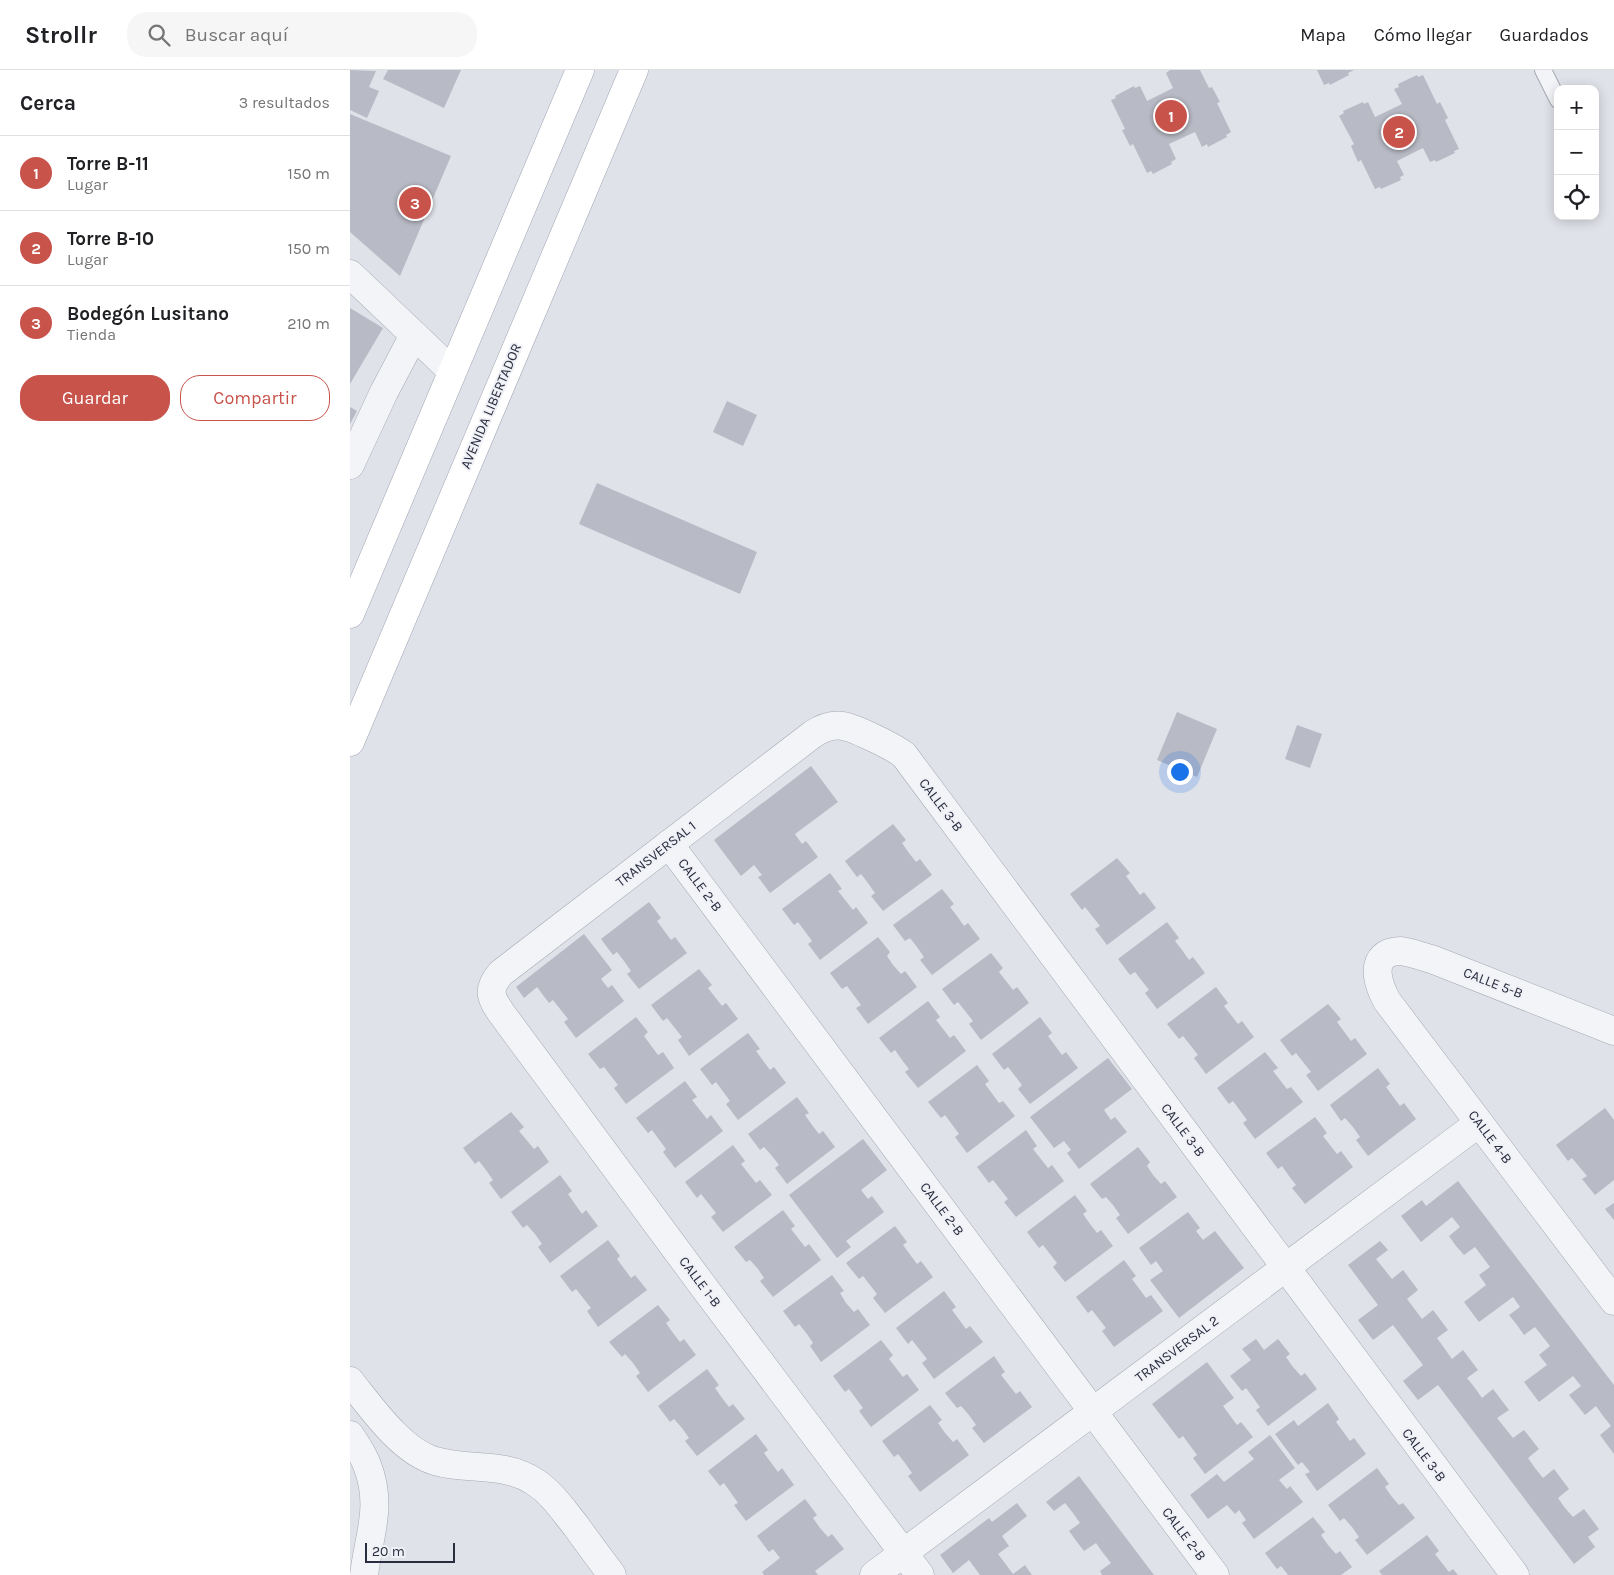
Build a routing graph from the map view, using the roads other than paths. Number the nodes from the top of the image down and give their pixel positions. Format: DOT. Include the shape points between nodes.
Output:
graph roads {
  1 [pos="580,70"];
  2 [pos="634,70"];
  3 [pos="1543,70"];
  4 [pos="1554,92"];
  5 [pos="350,274"];
  6 [pos="414,334"];
  7 [pos="452,371"];
  8 [pos="350,466"];
  9 [pos="350,614"];
  10 [pos="823,728"];
  11 [pos="350,742"];
  12 [pos="669,844"];
  13 [pos="1377,969"];
  14 [pos="492,984"];
  15 [pos="1614,1031"];
  16 [pos="1479,1123"];
  17 [pos="1285,1268"];
  18 [pos="1614,1301"];
  19 [pos="350,1381"];
  20 [pos="1093,1412"];
  21 [pos="350,1435"];
  22 [pos="590,1545"];
  23 [pos="904,1553"];
  24 [pos="364,1575"];
  25 [pos="594,1575"];
  26 [pos="612,1575"];
  27 [pos="874,1575"];
  28 [pos="920,1575"];
  29 [pos="1215,1575"];
  30 [pos="1515,1575"];
  1 -- 7 [label="main road"];
  2 -- 11 [label="main road, AVENIDA LIBERTADOR"];
  3 -- 4 [label="lane"];
  5 -- 6 [label="street"];
  6 -- 7 [label="street"];
  6 -- 8 [label="street"];
  7 -- 9 [label="main road"];
  10 -- 12 [label="street, TRANSVERSAL 1"];
  10 -- 17 [label="street, CALLE 3-B" via="844,726 904,755"];
  12 -- 14 [label="street, TRANSVERSAL 1" via="501,973"];
  12 -- 20 [label="street, CALLE 2-B"];
  13 -- 15 [label="street, CALLE 5-B" via="1386,955 1394,951 1408,953 1434,960"];
  13 -- 16 [label="street, CALLE 4-B" via="1387,1001"];
  14 -- 23 [label="street, CALLE 1-B" via="491,992 502,1014"];
  16 -- 17 [label="street, TRANSVERSAL 2"];
  16 -- 18 [label="street, CALLE 4-B"];
  17 -- 20 [label="street, TRANSVERSAL 2"];
  17 -- 30 [label="street, CALLE 3-B"];
  19 -- 22 [label="street" via="379,1416 416,1452 434,1461 516,1472 534,1481 553,1496"];
  20 -- 23 [label="street, TRANSVERSAL 2"];
  20 -- 29 [label="street, CALLE 2-B"];
  21 -- 24 [label="street" via="367,1464 374,1490 375,1513"];
  22 -- 25 [label="street"];
  22 -- 26 [label="street"];
  23 -- 27 [label="street, TRANSVERSAL 2"];
  23 -- 28 [label="street, CALLE 1-B"];
}
